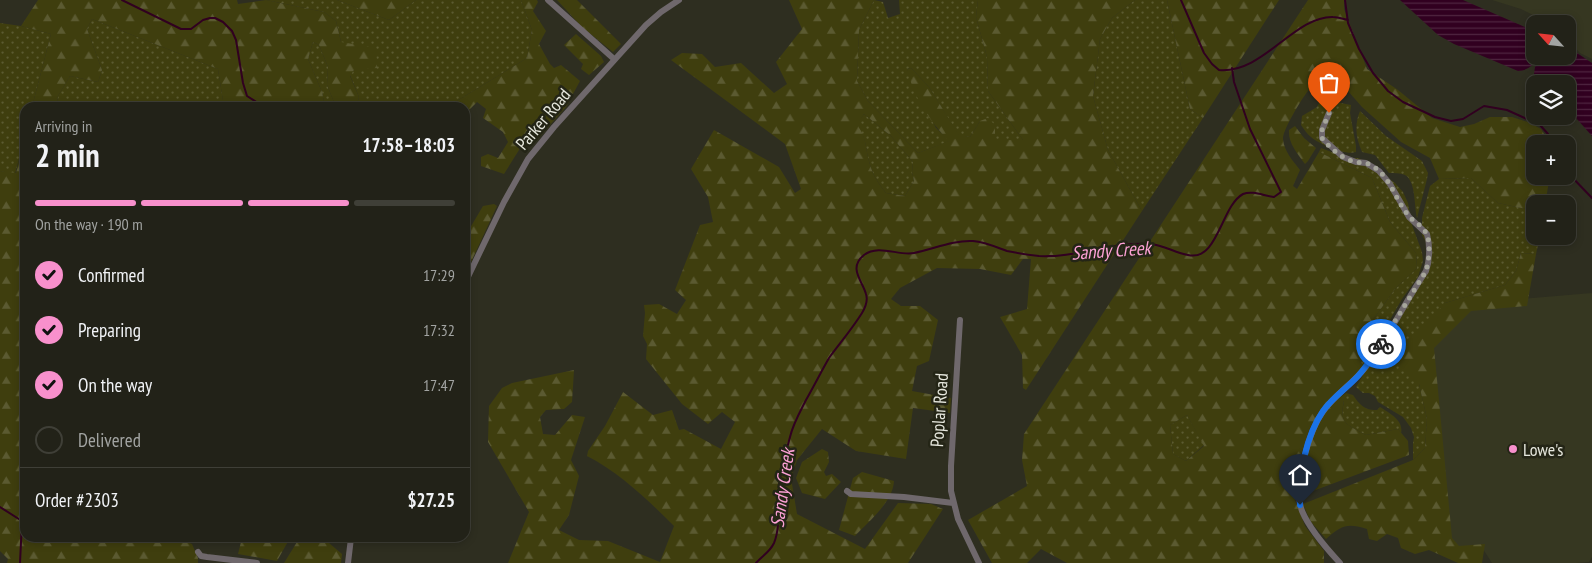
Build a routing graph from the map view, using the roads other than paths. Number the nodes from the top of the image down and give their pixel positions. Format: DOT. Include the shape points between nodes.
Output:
graph roads {
  1 [pos="548,0"];
  2 [pos="679,0"];
  3 [pos="614,59"];
  4 [pos="1329,113"];
  5 [pos="470,272"];
  6 [pos="960,320"];
  7 [pos="847,491"];
  8 [pos="953,503"];
  9 [pos="350,542"];
  10 [pos="198,552"];
  11 [pos="257,563"];
  12 [pos="348,563"];
  13 [pos="979,563"];
  14 [pos="1340,563"];
  1 -- 3 [label="street"];
  2 -- 3 [label="street, Parker Road" via="646,25"];
  3 -- 5 [label="street, Parker Road" via="528,159"];
  4 -- 14 [label="street" via="1322,138 1344,157 1371,165 1385,177 1409,217 1427,234 1428,249 1426,271 1366,367 1323,411 1308,442 1299,490 1300,505 1311,527"];
  6 -- 8 [label="street, Poplar Road" via="951,466"];
  7 -- 8 [label="street" via="851,494"];
  8 -- 13 [label="street, Poplar Road"];
  9 -- 12 [label="street"];
  10 -- 11 [label="street" via="201,556"];
}
